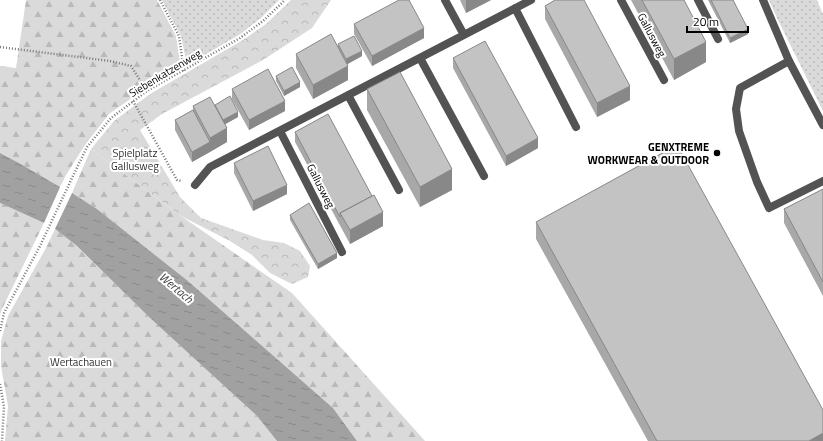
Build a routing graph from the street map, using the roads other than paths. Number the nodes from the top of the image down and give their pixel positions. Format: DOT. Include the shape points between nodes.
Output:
graph roads {
  1 [pos="445,0"];
  2 [pos="530,0"];
  3 [pos="621,0"];
  4 [pos="698,0"];
  5 [pos="763,0"];
  6 [pos="515,8"];
  7 [pos="464,35"];
  8 [pos="718,39"];
  9 [pos="420,58"];
  10 [pos="789,61"];
  11 [pos="664,80"];
  12 [pos="348,95"];
  13 [pos="823,125"];
  14 [pos="576,127"];
  15 [pos="280,131"];
  16 [pos="484,176"];
  17 [pos="823,181"];
  18 [pos="195,185"];
  19 [pos="399,190"];
  20 [pos="342,252"];
  1 -- 7 [label="street"];
  2 -- 6 [label="street"];
  3 -- 11 [label="street, Gallusweg"];
  4 -- 8 [label="street"];
  5 -- 10 [label="street"];
  6 -- 7 [label="street"];
  6 -- 14 [label="street"];
  7 -- 9 [label="street"];
  9 -- 12 [label="street"];
  9 -- 16 [label="street"];
  10 -- 13 [label="street"];
  10 -- 17 [label="street" via="740,88 736,109 739,131 769,208"];
  12 -- 15 [label="street"];
  12 -- 19 [label="street"];
  15 -- 18 [label="street" via="210,167"];
  15 -- 20 [label="street, Gallusweg"];
}
